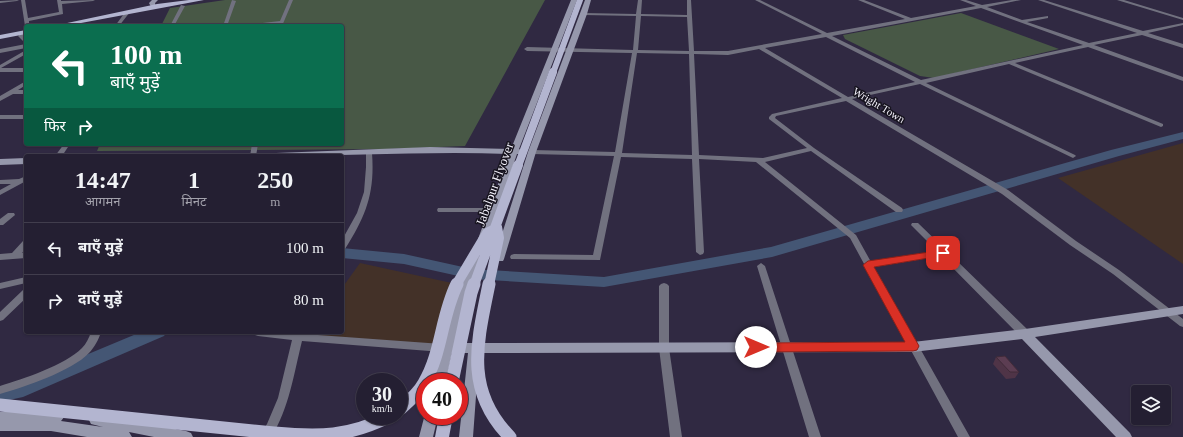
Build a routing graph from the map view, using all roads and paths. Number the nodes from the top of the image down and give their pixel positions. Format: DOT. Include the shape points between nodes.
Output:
graph roads {
  1 [pos="17,0"];
  2 [pos="23,0"];
  3 [pos="93,0"];
  4 [pos="190,0"];
  5 [pos="201,0"];
  6 [pos="291,0"];
  7 [pos="574,0"];
  8 [pos="580,0"];
  9 [pos="588,0"];
  10 [pos="640,0"];
  11 [pos="689,0"];
  12 [pos="757,0"];
  13 [pos="860,0"];
  14 [pos="962,0"];
  15 [pos="1019,0"];
  16 [pos="1040,0"];
  17 [pos="1119,0"];
  18 [pos="59,1"];
  19 [pos="234,1"];
  20 [pos="0,2"];
  21 [pos="154,4"];
  22 [pos="183,6"];
  23 [pos="982,7"];
  24 [pos="128,12"];
  25 [pos="584,14"];
  26 [pos="638,16"];
  27 [pos="689,16"];
  28 [pos="1046,17"];
  29 [pos="1183,19"];
  30 [pos="27,20"];
  31 [pos="912,21"];
  32 [pos="1023,22"];
  33 [pos="27,24"];
  34 [pos="59,24"];
  35 [pos="66,24"];
  36 [pos="119,24"];
  37 [pos="173,24"];
  38 [pos="226,24"];
  39 [pos="280,24"];
  40 [pos="1183,24"];
  41 [pos="24,32"];
  42 [pos="24,33"];
  43 [pos="1143,34"];
  44 [pos="830,35"];
  45 [pos="0,37"];
  46 [pos="24,41"];
  47 [pos="24,45"];
  48 [pos="1091,46"];
  49 [pos="1183,46"];
  50 [pos="761,48"];
  51 [pos="526,49"];
  52 [pos="554,49"];
  53 [pos="570,50"];
  54 [pos="0,51"];
  55 [pos="635,51"];
  56 [pos="24,53"];
  57 [pos="691,53"];
  58 [pos="1012,64"];
  59 [pos="0,67"];
  60 [pos="0,70"];
  61 [pos="24,70"];
  62 [pos="1183,79"];
  63 [pos="922,83"];
  64 [pos="24,84"];
  65 [pos="0,92"];
  66 [pos="10,92"];
  67 [pos="24,92"];
  68 [pos="0,99"];
  69 [pos="850,99"];
  70 [pos="0,117"];
  71 [pos="24,117"];
  72 [pos="1161,125"];
  73 [pos="812,149"];
  74 [pos="514,152"];
  75 [pos="532,152"];
  76 [pos="370,153"];
  77 [pos="344,154"];
  78 [pos="618,156"];
  79 [pos="1073,156"];
  80 [pos="696,157"];
  81 [pos="758,160"];
  82 [pos="24,161"];
  83 [pos="0,162"];
  84 [pos="24,180"];
  85 [pos="0,182"];
  86 [pos="0,193"];
  87 [pos="441,210"];
  88 [pos="494,210"];
  89 [pos="899,210"];
  90 [pos="11,215"];
  91 [pos="0,223"];
  92 [pos="915,225"];
  93 [pos="496,227"];
  94 [pos="344,244"];
  95 [pos="24,245"];
  96 [pos="700,252"];
  97 [pos="943,253"];
  98 [pos="24,255"];
  99 [pos="14,256"];
  100 [pos="0,257"];
  101 [pos="514,257"];
  102 [pos="868,265"];
  103 [pos="761,266"];
  104 [pos="24,280"];
  105 [pos="0,286"];
  106 [pos="664,286"];
  107 [pos="24,294"];
  108 [pos="1183,310"];
  109 [pos="1169,313"];
  110 [pos="0,318"];
  111 [pos="1183,324"];
  112 [pos="95,334"];
  113 [pos="285,334"];
  114 [pos="1025,334"];
  115 [pos="298,335"];
  116 [pos="913,346"];
  117 [pos="787,347"];
  118 [pos="447,348"];
  119 [pos="664,348"];
  120 [pos="473,349"];
  121 [pos="441,373"];
  122 [pos="454,373"];
  123 [pos="0,390"];
  124 [pos="408,402"];
  125 [pos="0,405"];
  126 [pos="0,418"];
  127 [pos="0,425"];
  128 [pos="374,425"];
  129 [pos="429,425"];
  130 [pos="444,425"];
  131 [pos="125,437"];
  132 [pos="186,437"];
  133 [pos="264,437"];
  134 [pos="426,437"];
  135 [pos="442,437"];
  136 [pos="466,437"];
  137 [pos="510,437"];
  138 [pos="676,437"];
  139 [pos="815,437"];
  140 [pos="964,437"];
  141 [pos="1125,437"];
  1 -- 20 [label="street"];
  2 -- 30 [label="street"];
  3 -- 18 [label="street"];
  4 -- 21 [label="main road"];
  5 -- 21 [label="main road"];
  6 -- 39 [label="street"];
  7 -- 52 [label="street"];
  8 -- 93 [label="main road, Jabalpur Flyover, bridge"];
  9 -- 25 [label="street"];
  10 -- 26 [label="street"];
  11 -- 27 [label="street"];
  12 -- 44 [label="street"];
  13 -- 31 [label="street"];
  14 -- 23 [label="street"];
  15 -- 23 [label="street"];
  16 -- 43 [label="street"];
  17 -- 29 [label="street"];
  18 -- 30 [label="street" via="61,13"];
  19 -- 38 [label="street"];
  21 -- 24 [label="main road"];
  21 -- 34 [label="main road"];
  22 -- 37 [label="street"];
  23 -- 31 [label="street"];
  23 -- 32 [label="street"];
  24 -- 35 [label="main road"];
  24 -- 36 [label="street"];
  25 -- 26 [label="street"];
  25 -- 53 [label="street"];
  26 -- 27 [label="street"];
  26 -- 55 [label="street"];
  27 -- 57 [label="street"];
  28 -- 32 [label="street"];
  30 -- 33 [label="street"];
  31 -- 44 [label="street"];
  32 -- 48 [label="street"];
  40 -- 43 [label="street"];
  41 -- 45 [label="main road"];
  42 -- 46 [label="street" via="20,36"];
  43 -- 48 [label="street"];
  43 -- 49 [label="street"];
  44 -- 50 [label="street"];
  44 -- 63 [label="street"];
  47 -- 54 [label="street"];
  48 -- 58 [label="street"];
  48 -- 62 [label="street"];
  50 -- 57 [label="street" via="728,54"];
  50 -- 69 [label="street, Wright Town"];
  51 -- 52 [label="street"];
  52 -- 53 [label="street"];
  52 -- 74 [label="street"];
  53 -- 55 [label="street"];
  53 -- 75 [label="street"];
  55 -- 57 [label="street"];
  55 -- 78 [label="street"];
  56 -- 59 [label="street"];
  57 -- 80 [label="street"];
  58 -- 63 [label="street"];
  58 -- 72 [label="street"];
  60 -- 61 [label="street"];
  63 -- 69 [label="street"];
  63 -- 79 [label="street"];
  64 -- 66 [label="street"];
  65 -- 66 [label="street"];
  66 -- 67 [label="street"];
  66 -- 68 [label="street"];
  69 -- 73 [label="street" via="774,115 771,118"];
  69 -- 109 [label="street, Wright Town" via="1005,192"];
  70 -- 71 [label="street"];
  73 -- 81 [label="street"];
  73 -- 89 [label="street"];
  74 -- 75 [label="street"];
  74 -- 76 [label="street" via="470,150"];
  74 -- 88 [label="street"];
  75 -- 78 [label="street"];
  75 -- 120 [label="street, bridge" via="492,278"];
  76 -- 77 [label="street"];
  76 -- 94 [label="street" via="371,170 364,209"];
  78 -- 80 [label="street"];
  78 -- 101 [label="street" via="597,258"];
  80 -- 81 [label="street"];
  80 -- 96 [label="street"];
  81 -- 102 [label="street" via="852,237"];
  82 -- 83 [label="street"];
  84 -- 85 [label="street"];
  84 -- 86 [label="street"];
  87 -- 88 [label="street"];
  88 -- 118 [label="street" via="468,277"];
  90 -- 91 [label="street"];
  92 -- 97 [label="street"];
  93 -- 122 [label="main road, Jabalpur Flyover, bridge" via="471,294"];
  93 -- 124 [label="main road, bridge" via="487,233 453,292 427,379"];
  93 -- 137 [label="main road, bridge" via="498,238 483,313 478,374 488,409 501,429"];
  95 -- 99 [label="street"];
  97 -- 102 [label="street"];
  97 -- 114 [label="street"];
  98 -- 99 [label="street"];
  99 -- 100 [label="street"];
  102 -- 116 [label="street"];
  103 -- 117 [label="street"];
  104 -- 105 [label="street"];
  106 -- 119 [label="street"];
  107 -- 110 [label="street"];
  108 -- 109 [label="street"];
  109 -- 111 [label="street, Wright Town"];
  109 -- 114 [label="street"];
  112 -- 123 [label="street" via="84,351 71,361"];
  113 -- 115 [label="street"];
  114 -- 116 [label="street"];
  114 -- 141 [label="street"];
  115 -- 118 [label="street"];
  115 -- 133 [label="street" via="283,398 272,426"];
  116 -- 117 [label="street"];
  116 -- 140 [label="street"];
  117 -- 119 [label="street"];
  117 -- 139 [label="street"];
  118 -- 120 [label="street"];
  118 -- 121 [label="street"];
  119 -- 120 [label="street"];
  119 -- 138 [label="street"];
  120 -- 136 [label="street"];
  125 -- 128 [label="main road, bridge" via="299,435 332,436 354,433"];
  126 -- 132 [label="street" via="74,417"];
  127 -- 131 [label="street" via="51,425"];
  129 -- 134 [label="street"];
  130 -- 135 [label="main road"];
}
